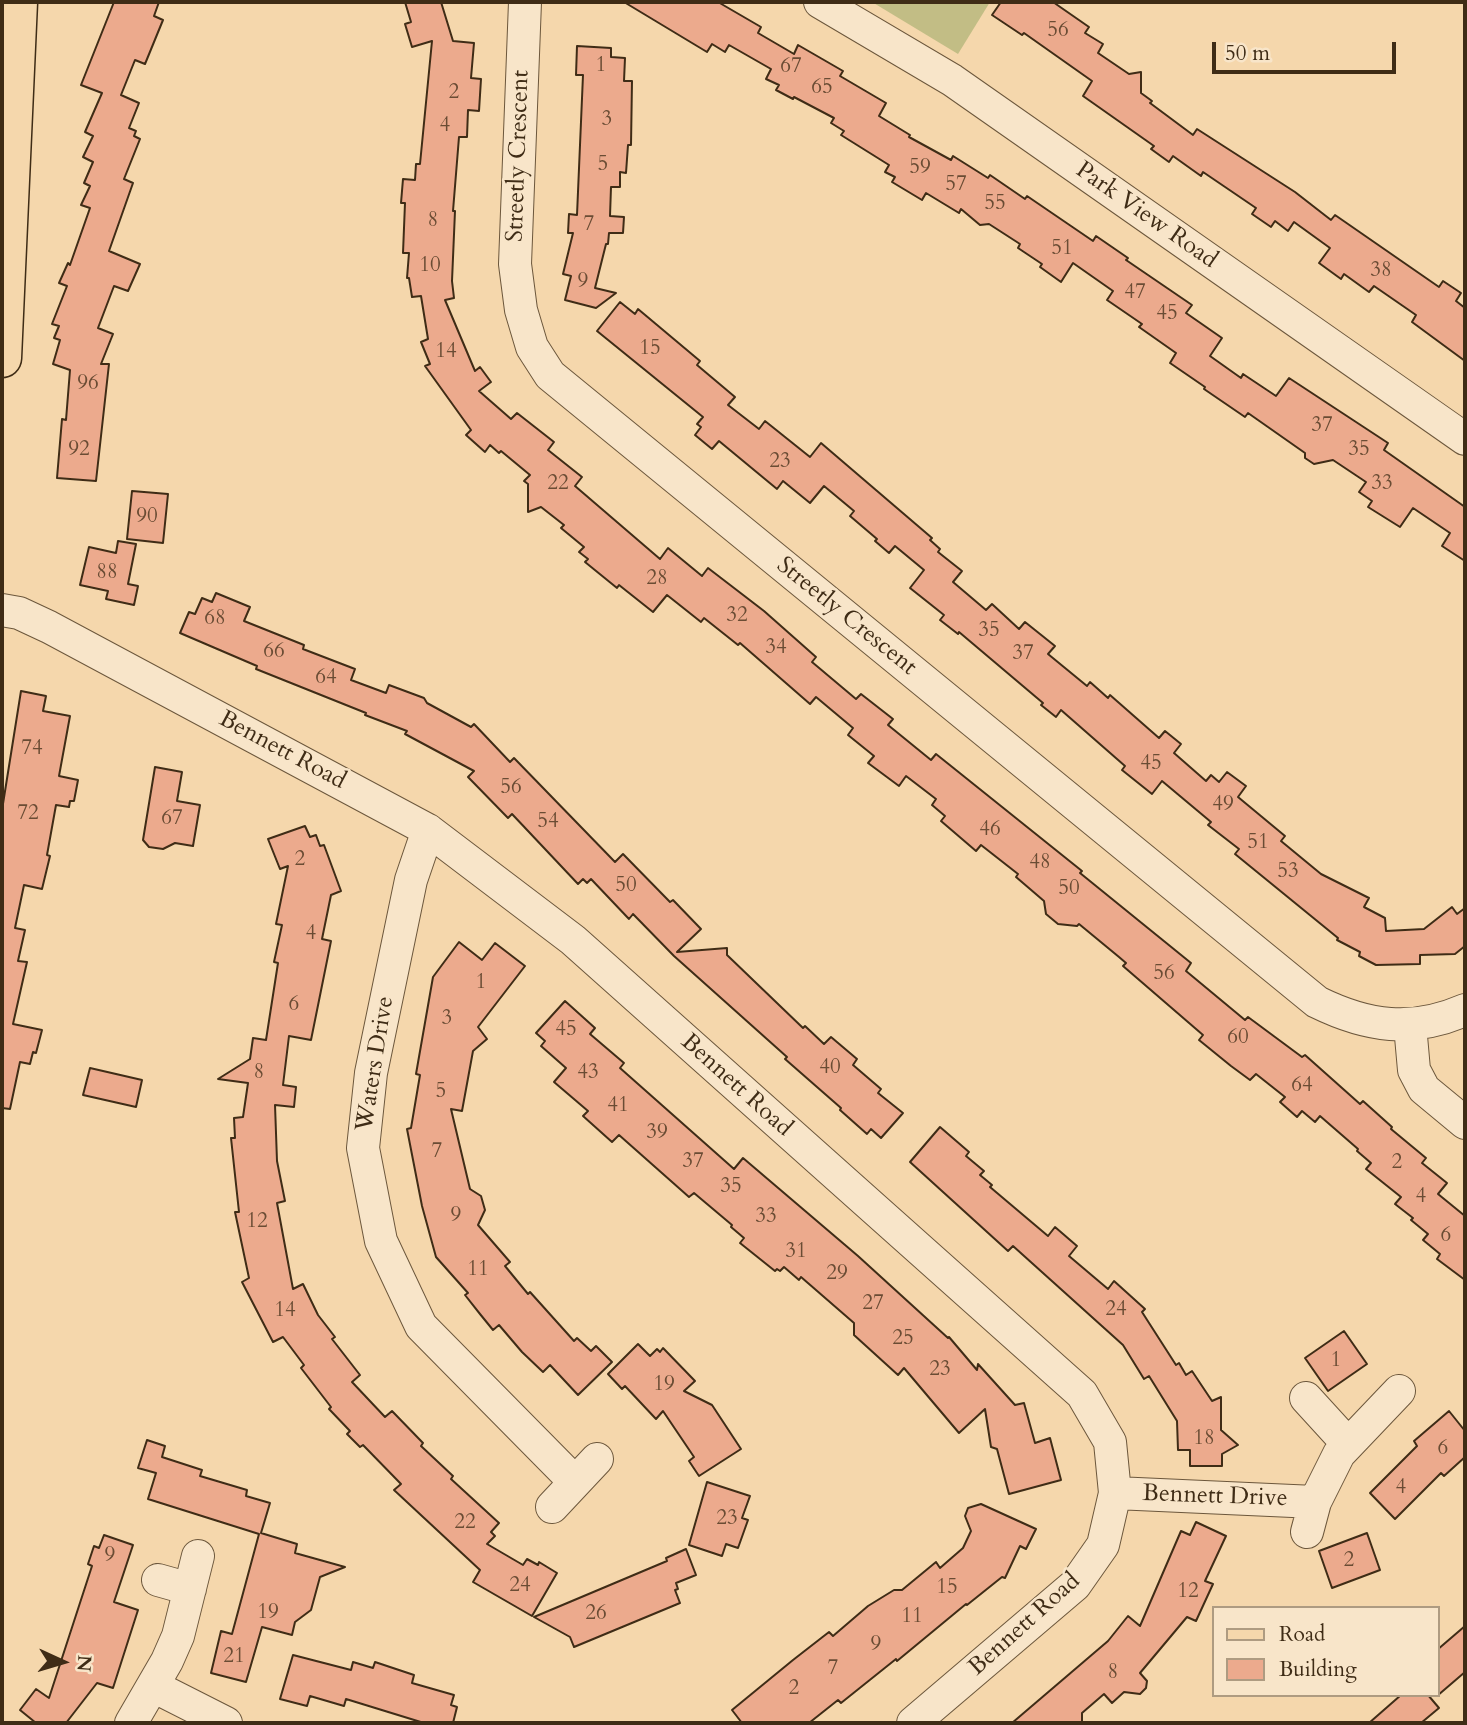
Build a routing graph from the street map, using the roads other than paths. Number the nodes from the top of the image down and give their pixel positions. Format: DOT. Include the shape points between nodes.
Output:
graph roads {
  1 [pos="18,2"];
  2 [pos="525,2"];
  3 [pos="820,2"];
  4 [pos="2,358"];
  5 [pos="1465,439"];
  6 [pos="2,610"];
  7 [pos="428,830"];
  8 [pos="1465,1010"];
  9 [pos="1410,1025"];
  10 [pos="1465,1123"];
  11 [pos="1399,1391"];
  12 [pos="1306,1398"];
  13 [pos="1348,1444"];
  14 [pos="597,1459"];
  15 [pos="575,1482"];
  16 [pos="1115,1493"];
  17 [pos="1315,1502"];
  18 [pos="552,1507"];
  19 [pos="1307,1532"];
  20 [pos="198,1556"];
  21 [pos="158,1580"];
  22 [pos="190,1588"];
  23 [pos="153,1686"];
  24 [pos="923,1720"];
  25 [pos="131,1723"];
  26 [pos="226,1723"];
  1 -- 4 [label="main road"];
  2 -- 9 [label="street, Streetly Crescent" via="515,264 528,335 550,375 1317,1002 1374,1023"];
  3 -- 5 [label="street, Park View Road" via="952,80"];
  6 -- 7 [label="street, Bennett Road" via="49,626"];
  7 -- 15 [label="street, Waters Drive" via="411,880 371,1073 363,1148 381,1241 421,1326"];
  7 -- 16 [label="street, Bennett Road" via="573,940 1082,1394 1110,1442"];
  8 -- 9 [label="street, Streetly Crescent"];
  9 -- 10 [label="street" via="1414,1070 1424,1089"];
  11 -- 13 [label="street, Bennett Drive"];
  12 -- 13 [label="street"];
  13 -- 17 [label="street, Bennett Drive"];
  14 -- 15 [label="street"];
  15 -- 18 [label="street"];
  16 -- 17 [label="street, Bennett Drive"];
  16 -- 24 [label="street, Bennett Road" via="1103,1545 1075,1585"];
  17 -- 19 [label="street, Bennett Drive"];
  20 -- 22 [label="street"];
  21 -- 22 [label="street"];
  22 -- 23 [label="street" via="178,1636"];
  23 -- 25 [label="street"];
  23 -- 26 [label="street"];
}
